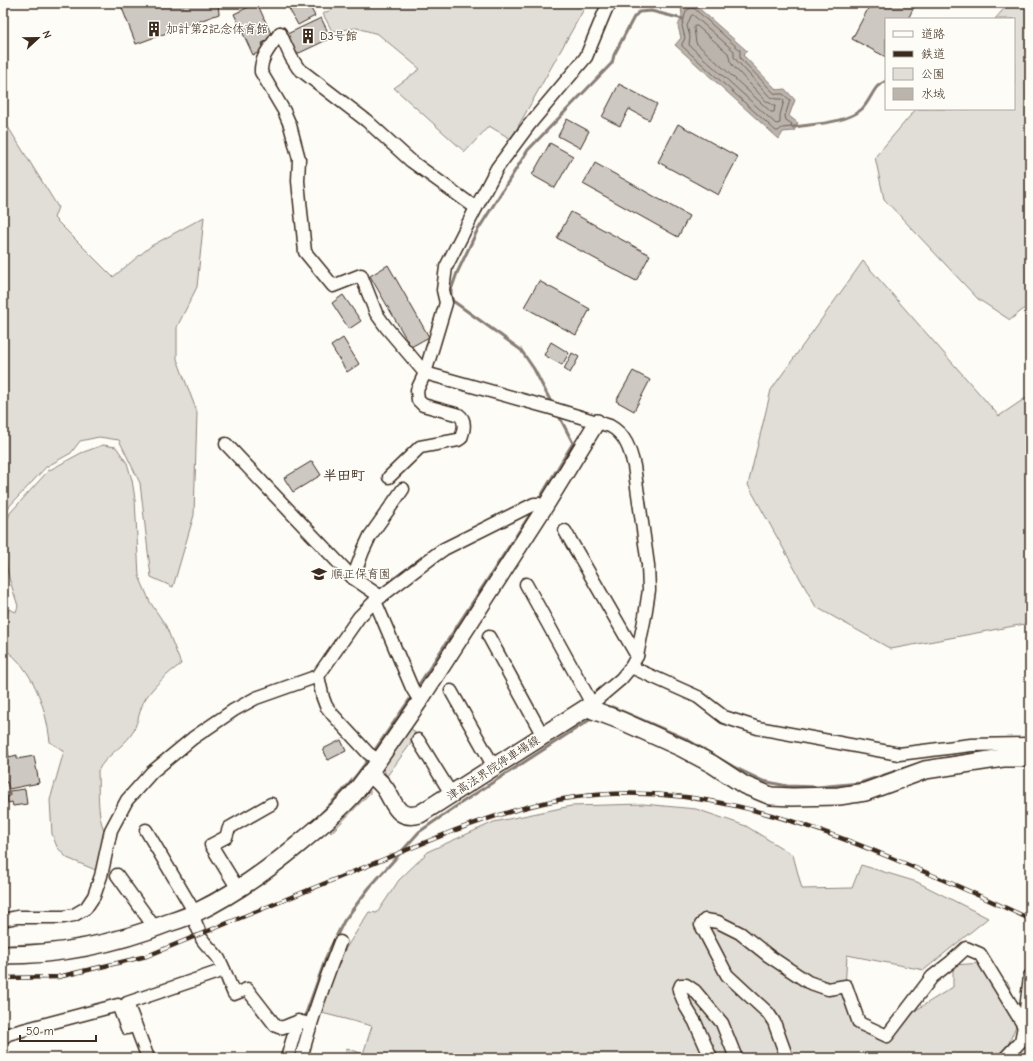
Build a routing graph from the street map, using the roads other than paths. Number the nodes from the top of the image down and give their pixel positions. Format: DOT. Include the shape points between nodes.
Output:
graph roads {
  1 [pos="612,3"];
  2 [pos="476,208"];
  3 [pos="425,373"];
  4 [pos="597,422"];
  5 [pos="226,444"];
  6 [pos="389,477"];
  7 [pos="403,489"];
  8 [pos="539,505"];
  9 [pos="566,531"];
  10 [pos="353,578"];
  11 [pos="526,584"];
  12 [pos="377,597"];
  13 [pos="489,637"];
  14 [pos="637,656"];
  15 [pos="630,667"];
  16 [pos="315,677"];
  17 [pos="451,691"];
  18 [pos="416,694"];
  19 [pos="594,709"];
  20 [pos="543,736"];
  21 [pos="418,740"];
  22 [pos="963,746"];
  23 [pos="1024,751"];
  24 [pos="898,754"];
  25 [pos="373,761"];
  26 [pos="923,764"];
  27 [pos="494,767"];
  28 [pos="452,795"];
  29 [pos="271,804"];
  30 [pos="146,830"];
  31 [pos="117,875"];
  32 [pos="235,884"];
  33 [pos="192,909"];
  34 [pos="3,920"];
  35 [pos="152,924"];
  36 [pos="340,942"];
  37 [pos="3,955"];
  38 [pos="224,970"];
  39 [pos="1030,976"];
  40 [pos="304,1023"];
  41 [pos="136,1026"];
  42 [pos="1024,1026"];
  43 [pos="3,1038"];
  44 [pos="148,1058"];
  45 [pos="287,1058"];
  46 [pos="301,1058"];
  47 [pos="711,1058"];
  48 [pos="736,1058"];
  49 [pos="787,1058"];
  50 [pos="1006,1058"];
  1 -- 2 [label="street" via="606,9 586,58 501,162"];
  2 -- 3 [label="street" via="446,267 443,290 446,303"];
  2 -- 3 [label="street" via="411,161 367,121 298,68 280,33 264,57 261,72 284,111 299,159 298,181 305,252 333,286 361,275 376,313"];
  3 -- 4 [label="street"];
  3 -- 6 [label="street" via="417,390 418,400 423,405 461,416 464,422 461,438 453,442 420,447"];
  4 -- 8 [label="street"];
  4 -- 14 [label="street" via="617,430 626,441 634,466 648,565 645,616"];
  5 -- 10 [label="street"];
  7 -- 10 [label="street" via="370,536"];
  8 -- 12 [label="street" via="444,549"];
  8 -- 18 [label="street"];
  9 -- 14 [label="street"];
  10 -- 12 [label="street"];
  11 -- 19 [label="street"];
  12 -- 16 [label="street"];
  12 -- 18 [label="street"];
  13 -- 20 [label="street"];
  14 -- 15 [label="street"];
  15 -- 19 [label="street"];
  15 -- 24 [label="street" via="698,697 724,717 758,728"];
  16 -- 25 [label="street" via="326,706"];
  16 -- 34 [label="street" via="256,698 234,710 193,738 152,772 127,800 112,830 101,876 94,896 86,908 64,917 17,917"];
  17 -- 27 [label="street"];
  18 -- 25 [label="street"];
  19 -- 20 [label="main road, 津高法界院停車場線"];
  19 -- 26 [label="main road" via="682,748 744,785 771,796 839,796 865,792"];
  20 -- 27 [label="main road, 津高法界院停車場線"];
  21 -- 28 [label="street"];
  22 -- 23 [label="street"];
  22 -- 24 [label="street"];
  22 -- 26 [label="street"];
  23 -- 26 [label="main road" via="1003,758"];
  24 -- 26 [label="street" via="902,760"];
  25 -- 28 [label="main road, 津高法界院停車場線" via="398,811 408,816 420,814"];
  25 -- 32 [label="main road" via="350,798 322,825 259,875"];
  27 -- 28 [label="main road, 津高法界院停車場線"];
  29 -- 32 [label="street" via="229,828 226,837 211,845"];
  30 -- 33 [label="street"];
  31 -- 35 [label="street"];
  32 -- 33 [label="main road"];
  33 -- 35 [label="main road"];
  33 -- 38 [label="street" via="206,945 219,959"];
  35 -- 37 [label="main road" via="116,941 76,950"];
  36 -- 40 [label="street" via="324,984"];
  38 -- 40 [label="street" via="234,994 247,989 278,1028"];
  38 -- 41 [label="street" via="127,1003"];
  39 -- 42 [label="street"];
  40 -- 45 [label="street"];
  40 -- 46 [label="street"];
  41 -- 43 [label="street" via="127,1028 118,1005 8,1034"];
  41 -- 44 [label="street"];
  42 -- 49 [label="street" via="980,954 966,948 932,977 886,1036 859,1023 846,986 828,989 808,982 740,933 718,922 705,920 701,925 727,975 768,1013 774,1022"];
  42 -- 50 [label="street" via="1021,1041"];
  47 -- 48 [label="street" via="679,990 681,985 695,991 722,1023"];
}
